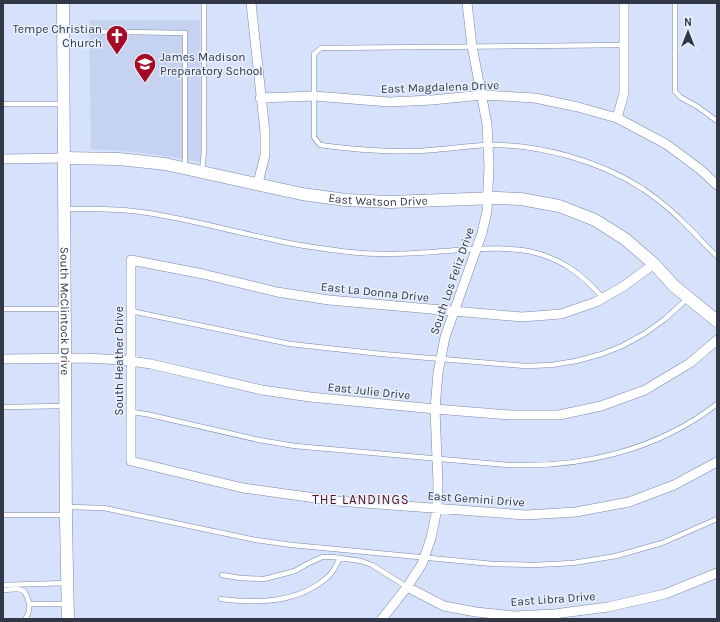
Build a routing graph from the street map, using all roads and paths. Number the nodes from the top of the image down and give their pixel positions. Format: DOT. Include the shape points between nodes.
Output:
graph roads {
  1 [pos="63,3"];
  2 [pos="204,3"];
  3 [pos="251,3"];
  4 [pos="467,3"];
  5 [pos="624,3"];
  6 [pos="674,3"];
  7 [pos="63,31"];
  8 [pos="624,45"];
  9 [pos="472,46"];
  10 [pos="482,95"];
  11 [pos="314,96"];
  12 [pos="260,98"];
  13 [pos="3,104"];
  14 [pos="63,104"];
  15 [pos="617,118"];
  16 [pos="717,121"];
  17 [pos="488,145"];
  18 [pos="64,158"];
  19 [pos="3,159"];
  20 [pos="185,168"];
  21 [pos="202,172"];
  22 [pos="258,183"];
  23 [pos="717,185"];
  24 [pos="488,198"];
  25 [pos="64,209"];
  26 [pos="476,249"];
  27 [pos="717,256"];
  28 [pos="131,260"];
  29 [pos="654,264"];
  30 [pos="603,298"];
  31 [pos="688,298"];
  32 [pos="3,309"];
  33 [pos="65,309"];
  34 [pos="131,311"];
  35 [pos="454,311"];
  36 [pos="717,321"];
  37 [pos="717,340"];
  38 [pos="3,358"];
  39 [pos="65,358"];
  40 [pos="441,359"];
  41 [pos="132,361"];
  42 [pos="717,404"];
  43 [pos="65,406"];
  44 [pos="3,407"];
  45 [pos="435,409"];
  46 [pos="131,412"];
  47 [pos="437,459"];
  48 [pos="131,461"];
  49 [pos="717,462"];
  50 [pos="437,509"];
  51 [pos="66,511"];
  52 [pos="3,515"];
  53 [pos="717,519"];
  54 [pos="340,558"];
  55 [pos="424,558"];
  56 [pos="717,573"];
  57 [pos="222,574"];
  58 [pos="67,584"];
  59 [pos="3,585"];
  60 [pos="407,587"];
  61 [pos="3,590"];
  62 [pos="221,599"];
  63 [pos="30,604"];
  64 [pos="68,604"];
  65 [pos="554,616"];
  66 [pos="25,619"];
  67 [pos="68,619"];
  68 [pos="382,619"];
  1 -- 7 [label="street, South McClintock Drive"];
  2 -- 21 [label="lane"];
  3 -- 12 [label="street"];
  4 -- 9 [label="street, South Los Feliz Drive"];
  5 -- 8 [label="street"];
  6 -- 16 [label="lane" via="675,91"];
  7 -- 14 [label="street, South McClintock Drive"];
  7 -- 20 [label="lane" via="185,33"];
  8 -- 9 [label="lane"];
  8 -- 15 [label="street" via="624,93"];
  9 -- 10 [label="street, South Los Feliz Drive"];
  9 -- 11 [label="lane" via="321,48 314,54"];
  10 -- 11 [label="street, East Magdalena Drive" via="389,102"];
  10 -- 15 [label="street, East Magdalena Drive" via="536,98"];
  10 -- 17 [label="street, South Los Feliz Drive"];
  11 -- 12 [label="street, East Magdalena Drive"];
  11 -- 17 [label="lane" via="314,137 320,145 411,151"];
  12 -- 22 [label="street" via="265,132 265,155"];
  13 -- 14 [label="lane"];
  14 -- 18 [label="street, South McClintock Drive"];
  15 -- 23 [label="street, East Magdalena Drive" via="666,144"];
  17 -- 24 [label="street, South Los Feliz Drive"];
  17 -- 27 [label="lane" via="513,146 564,155 616,174 667,207"];
  18 -- 19 [label="street, East Watson Drive"];
  18 -- 20 [label="street, East Watson Drive" via="120,159"];
  18 -- 25 [label="street, South McClintock Drive"];
  20 -- 21 [label="street, East Watson Drive"];
  21 -- 22 [label="street, East Watson Drive"];
  22 -- 24 [label="street, East Watson Drive" via="302,194 346,200 416,202"];
  24 -- 26 [label="street, South Los Feliz Drive" via="484,226"];
  24 -- 29 [label="street, East Watson Drive" via="521,199 559,206 594,220 625,239"];
  25 -- 26 [label="lane" via="139,211 276,241 351,252 411,254"];
  25 -- 33 [label="street, South McClintock Drive"];
  26 -- 30 [label="lane" via="508,249 547,257 577,272"];
  26 -- 35 [label="street, South Los Feliz Drive"];
  28 -- 34 [label="street, South Heather Drive"];
  28 -- 35 [label="street, East La Donna Drive" via="284,293 329,300"];
  29 -- 30 [label="street, East La Donna Drive"];
  29 -- 31 [label="street, East Watson Drive"];
  30 -- 35 [label="street, East La Donna Drive" via="561,314 522,317"];
  31 -- 36 [label="street, East Watson Drive"];
  31 -- 40 [label="lane" via="644,334 602,354 576,361 525,366"];
  32 -- 33 [label="lane"];
  33 -- 39 [label="street, South McClintock Drive"];
  34 -- 40 [label="lane" via="290,344"];
  34 -- 41 [label="street, South Heather Drive"];
  35 -- 40 [label="street, South Los Feliz Drive"];
  37 -- 45 [label="street, East Julie Drive" via="690,363 645,390 601,406 559,415 511,415"];
  38 -- 39 [label="street, East Julie Drive"];
  39 -- 41 [label="street, East Julie Drive"];
  39 -- 43 [label="street, South McClintock Drive"];
  40 -- 45 [label="street, South Los Feliz Drive"];
  41 -- 45 [label="street, East Julie Drive" via="262,390"];
  41 -- 46 [label="street, South Heather Drive"];
  42 -- 47 [label="lane" via="656,440 600,458 536,466"];
  43 -- 44 [label="lane"];
  43 -- 51 [label="street, South McClintock Drive"];
  45 -- 47 [label="street, South Los Feliz Drive"];
  46 -- 47 [label="lane" via="295,446"];
  46 -- 48 [label="street, South Heather Drive"];
  47 -- 50 [label="street, South Los Feliz Drive"];
  48 -- 50 [label="street, East Gemini Drive" via="243,488 338,501"];
  49 -- 50 [label="street, East Gemini Drive" via="674,485 629,502 576,512 526,515"];
  50 -- 55 [label="street, South Los Feliz Drive"];
  51 -- 52 [label="lane"];
  51 -- 55 [label="lane" via="104,508 256,540"];
  51 -- 58 [label="street, South McClintock Drive"];
  53 -- 55 [label="lane" via="662,543 616,556 573,563 492,564"];
  54 -- 57 [label="lane" via="322,558 296,571 264,579"];
  54 -- 60 [label="lane" via="361,560"];
  54 -- 62 [label="lane" via="330,576 304,593 286,599 261,602"];
  55 -- 60 [label="street, South Los Feliz Drive"];
  56 -- 65 [label="street, East Libra Drive" via="665,594"];
  58 -- 59 [label="lane"];
  58 -- 64 [label="street, South McClintock Drive"];
  60 -- 65 [label="street, East Libra Drive" via="444,606 514,616"];
  60 -- 68 [label="street"];
  61 -- 63 [label="lane" via="24,591"];
  63 -- 64 [label="lane"];
  63 -- 66 [label="lane" via="29,614"];
  64 -- 67 [label="street, South McClintock Drive"];
}
